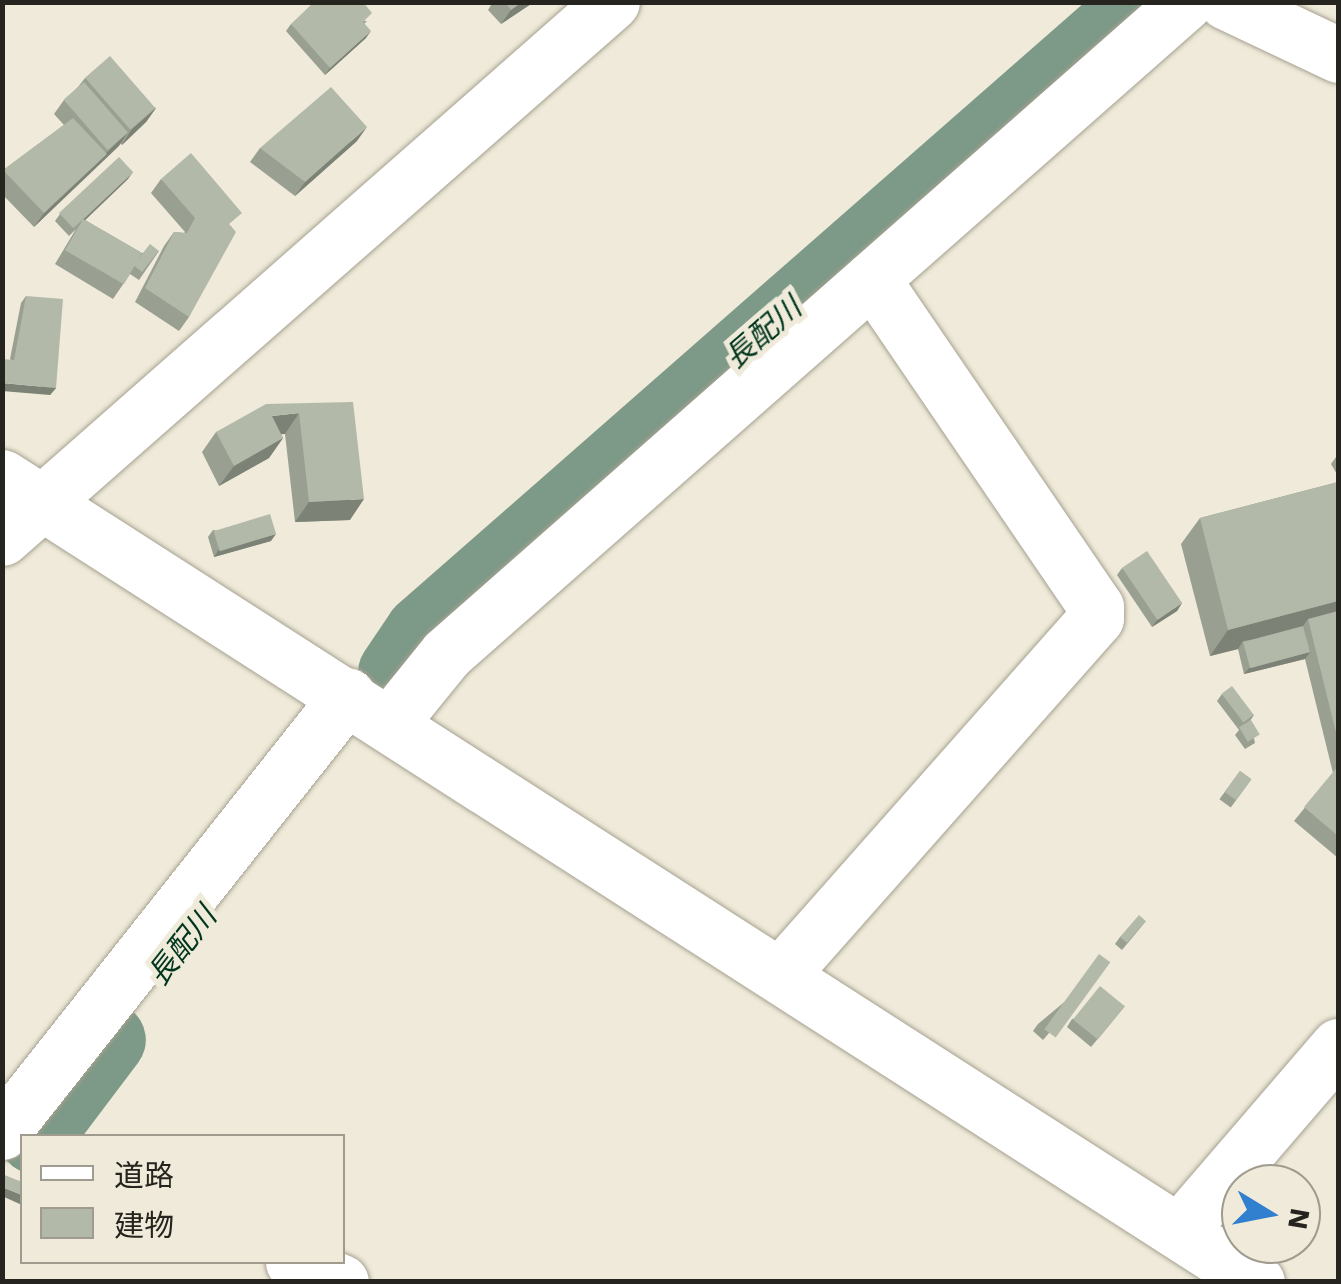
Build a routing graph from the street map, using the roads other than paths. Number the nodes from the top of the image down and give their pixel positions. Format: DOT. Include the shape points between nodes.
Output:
graph roads {
  1 [pos="612,2"];
  2 [pos="1186,2"];
  3 [pos="1226,2"];
  4 [pos="1338,55"];
  5 [pos="872,279"];
  6 [pos="16,506"];
  7 [pos="370,708"];
  8 [pos="782,972"];
  9 [pos="1338,1046"];
  10 [pos="23,1124"];
  11 [pos="1179,1231"];
  12 [pos="298,1264"];
  13 [pos="341,1282"];
  14 [pos="1256,1282"];
  1 -- 6 [label="street"];
  2 -- 5 [label="street"];
  3 -- 4 [label="street"];
  5 -- 7 [label="street" via="446,654"];
  5 -- 8 [label="street" via="1096,606 1096,618"];
  6 -- 7 [label="street"];
  7 -- 8 [label="street"];
  7 -- 10 [label="street"];
  8 -- 11 [label="street"];
  9 -- 11 [label="street"];
  11 -- 14 [label="street"];
  12 -- 13 [label="street"];
}
